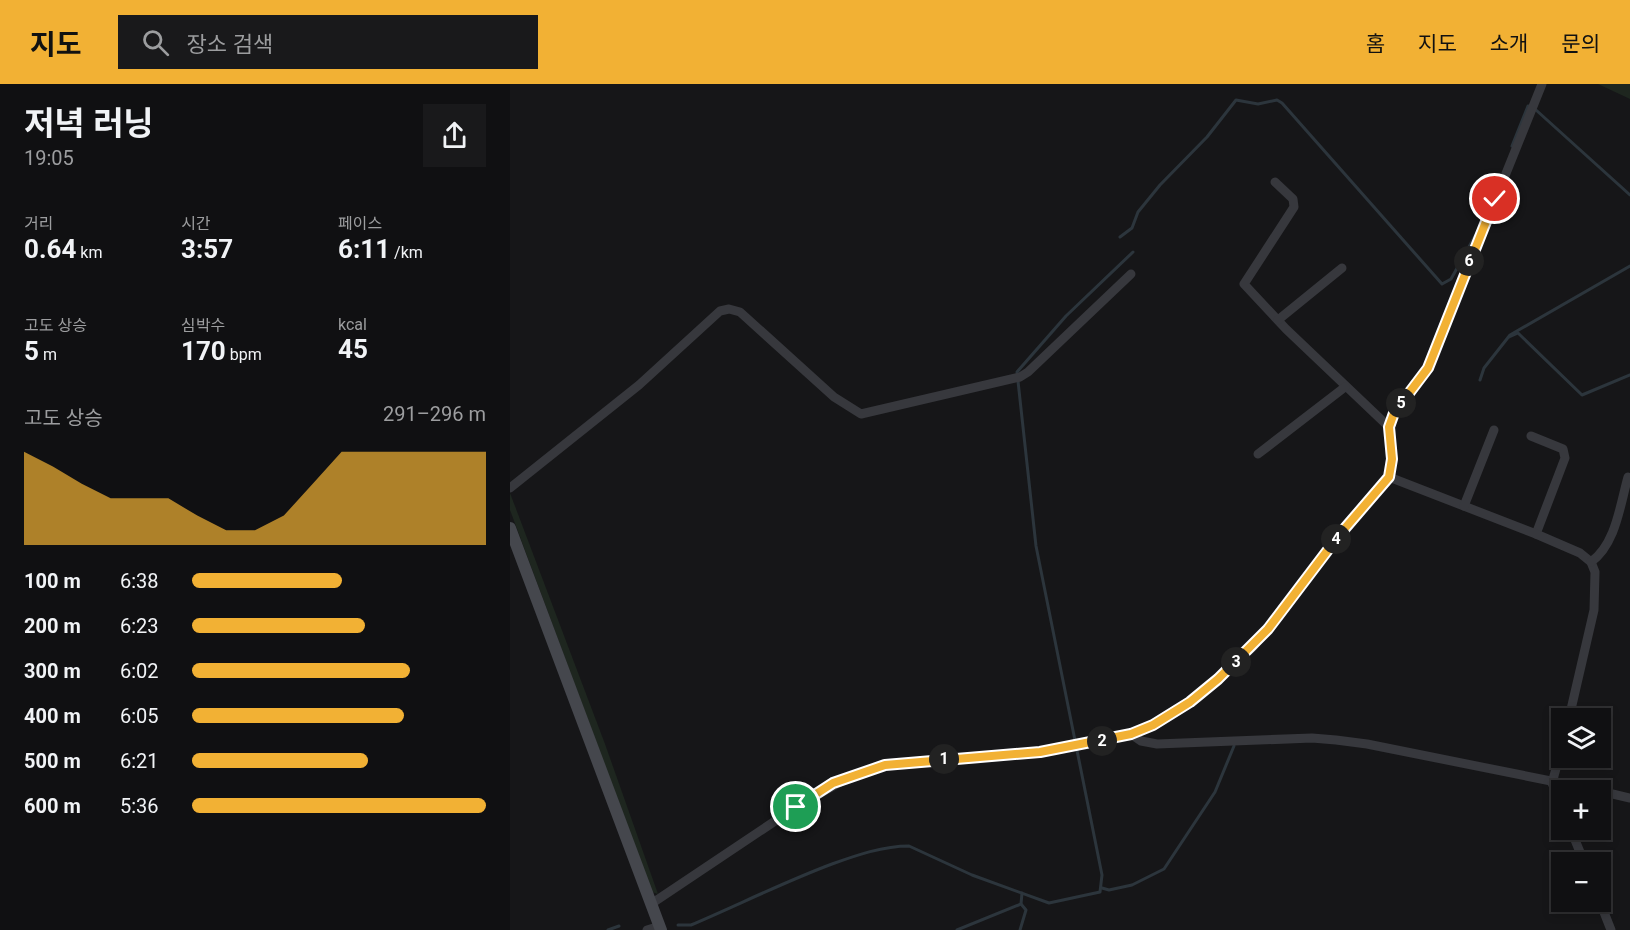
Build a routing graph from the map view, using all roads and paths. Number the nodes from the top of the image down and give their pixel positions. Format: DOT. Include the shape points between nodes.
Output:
graph roads {
  1 [pos="1542,84"];
  2 [pos="1275,182"];
  3 [pos="1342,268"];
  4 [pos="1131,274"];
  5 [pos="1278,320"];
  6 [pos="1346,387"];
  7 [pos="1389,427"];
  8 [pos="1494,430"];
  9 [pos="1532,436"];
  10 [pos="1258,454"];
  11 [pos="1389,477"];
  12 [pos="1628,477"];
  13 [pos="510,488"];
  14 [pos="1464,506"];
  15 [pos="510,528"];
  16 [pos="1536,534"];
  17 [pos="1591,562"];
  18 [pos="1571,708"];
  19 [pos="1131,734"];
  20 [pos="1551,783"];
  21 [pos="1611,794"];
  22 [pos="1630,798"];
  23 [pos="651,904"];
  24 [pos="1604,912"];
  25 [pos="660,928"];
  26 [pos="647,930"];
  27 [pos="1611,930"];
  1 -- 7 [label="street" via="1428,368 1394,413"];
  2 -- 5 [label="street" via="1293,199 1294,207 1244,284"];
  3 -- 5 [label="street"];
  4 -- 13 [label="street" via="1028,372 861,414 834,397 740,312 729,309 717,313 639,386"];
  5 -- 6 [label="street"];
  6 -- 7 [label="street"];
  6 -- 10 [label="street"];
  7 -- 11 [label="street"];
  8 -- 14 [label="street"];
  9 -- 16 [label="street" via="1563,448 1565,458"];
  11 -- 14 [label="street"];
  11 -- 19 [label="street" via="1253,646 1190,702"];
  12 -- 17 [label="street" via="1610,540"];
  14 -- 16 [label="street"];
  15 -- 23 [label="main road"];
  16 -- 17 [label="street" via="1580,553"];
  17 -- 18 [label="street" via="1595,572 1594,610"];
  19 -- 20 [label="street" via="1141,741 1158,744 1336,740"];
  19 -- 23 [label="street" via="1040,752 885,765 849,777 796,807"];
  21 -- 22 [label="street"];
  23 -- 25 [label="main road"];
  24 -- 27 [label="street"];
  25 -- 26 [label="street"];
}
